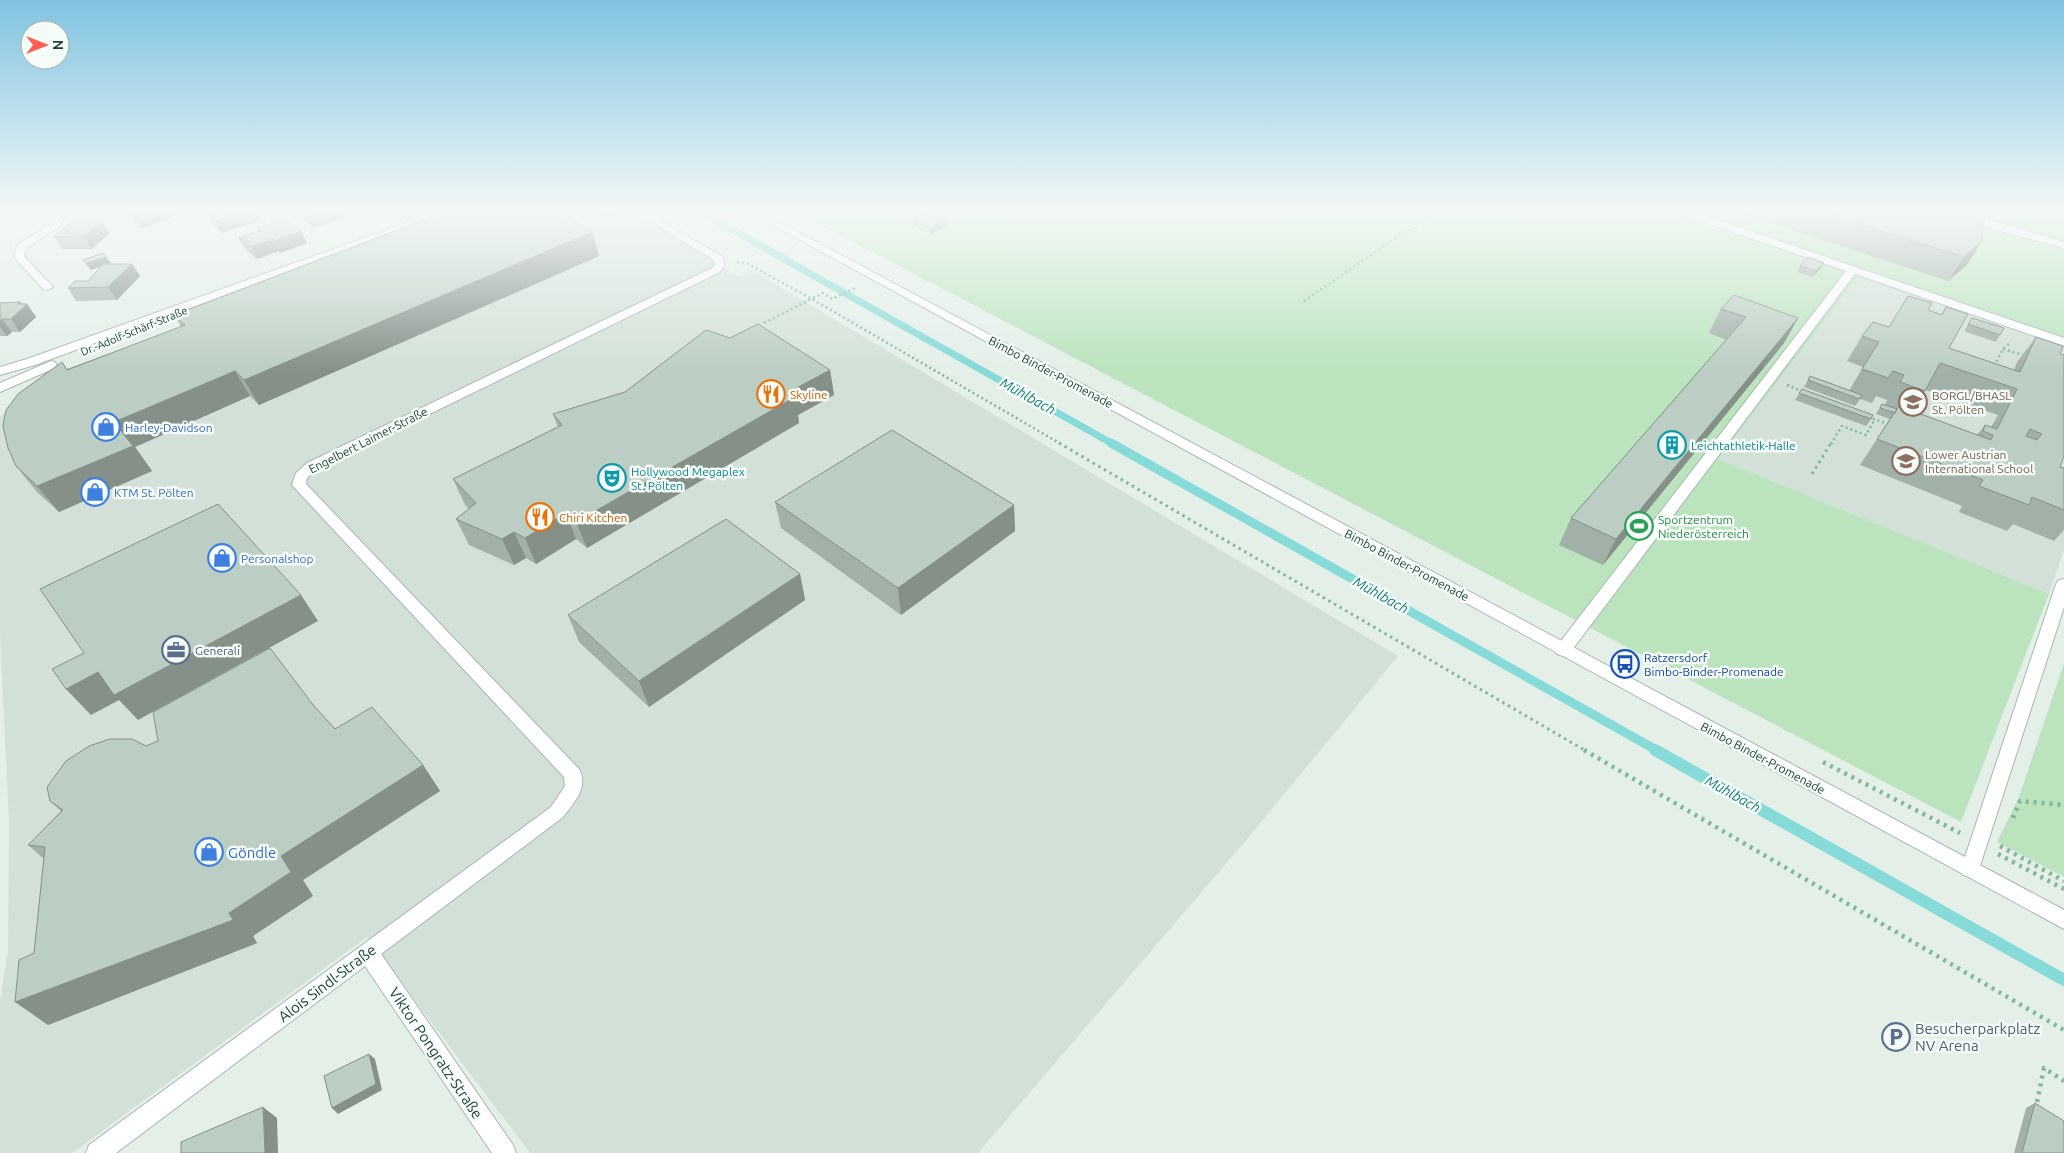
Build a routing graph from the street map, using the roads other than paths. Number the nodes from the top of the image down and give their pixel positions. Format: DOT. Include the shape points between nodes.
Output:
graph roads {
  1 [pos="25,264"];
  2 [pos="300,264"];
  3 [pos="720,264"];
  4 [pos="849,264"];
  5 [pos="1835,264"];
  6 [pos="1853,270"];
  7 [pos="268,275"];
  8 [pos="47,287"];
  9 [pos="2064,342"];
  10 [pos="0,371"];
  11 [pos="0,388"];
  12 [pos="2064,584"];
  13 [pos="1563,650"];
  14 [pos="557,812"];
  15 [pos="1970,869"];
  16 [pos="2064,920"];
  17 [pos="368,953"];
  18 [pos="97,1153"];
  19 [pos="505,1153"];
  1 -- 8 [label="street"];
  2 -- 7 [label="street, Dr.-Adolf-Schärf-Straße"];
  3 -- 14 [label="street, Engelbert Laimer-Straße" via="716,270 312,466 301,476 300,485 573,774 574,787"];
  4 -- 13 [label="street, Bimbo Binder-Promenade"];
  5 -- 6 [label="street"];
  6 -- 9 [label="street"];
  6 -- 13 [label="street"];
  7 -- 10 [label="street, Dr.-Adolf-Schärf-Straße"];
  7 -- 11 [label="street, Dr.-Adolf-Schärf-Straße"];
  12 -- 15 [label="street"];
  13 -- 15 [label="street, Bimbo Binder-Promenade"];
  14 -- 17 [label="street, Alois Sindl-Straße"];
  15 -- 16 [label="street, Bimbo Binder-Promenade"];
  17 -- 18 [label="street, Alois Sindl-Straße"];
  17 -- 19 [label="street, Viktor Pongratz-Straße"];
}
